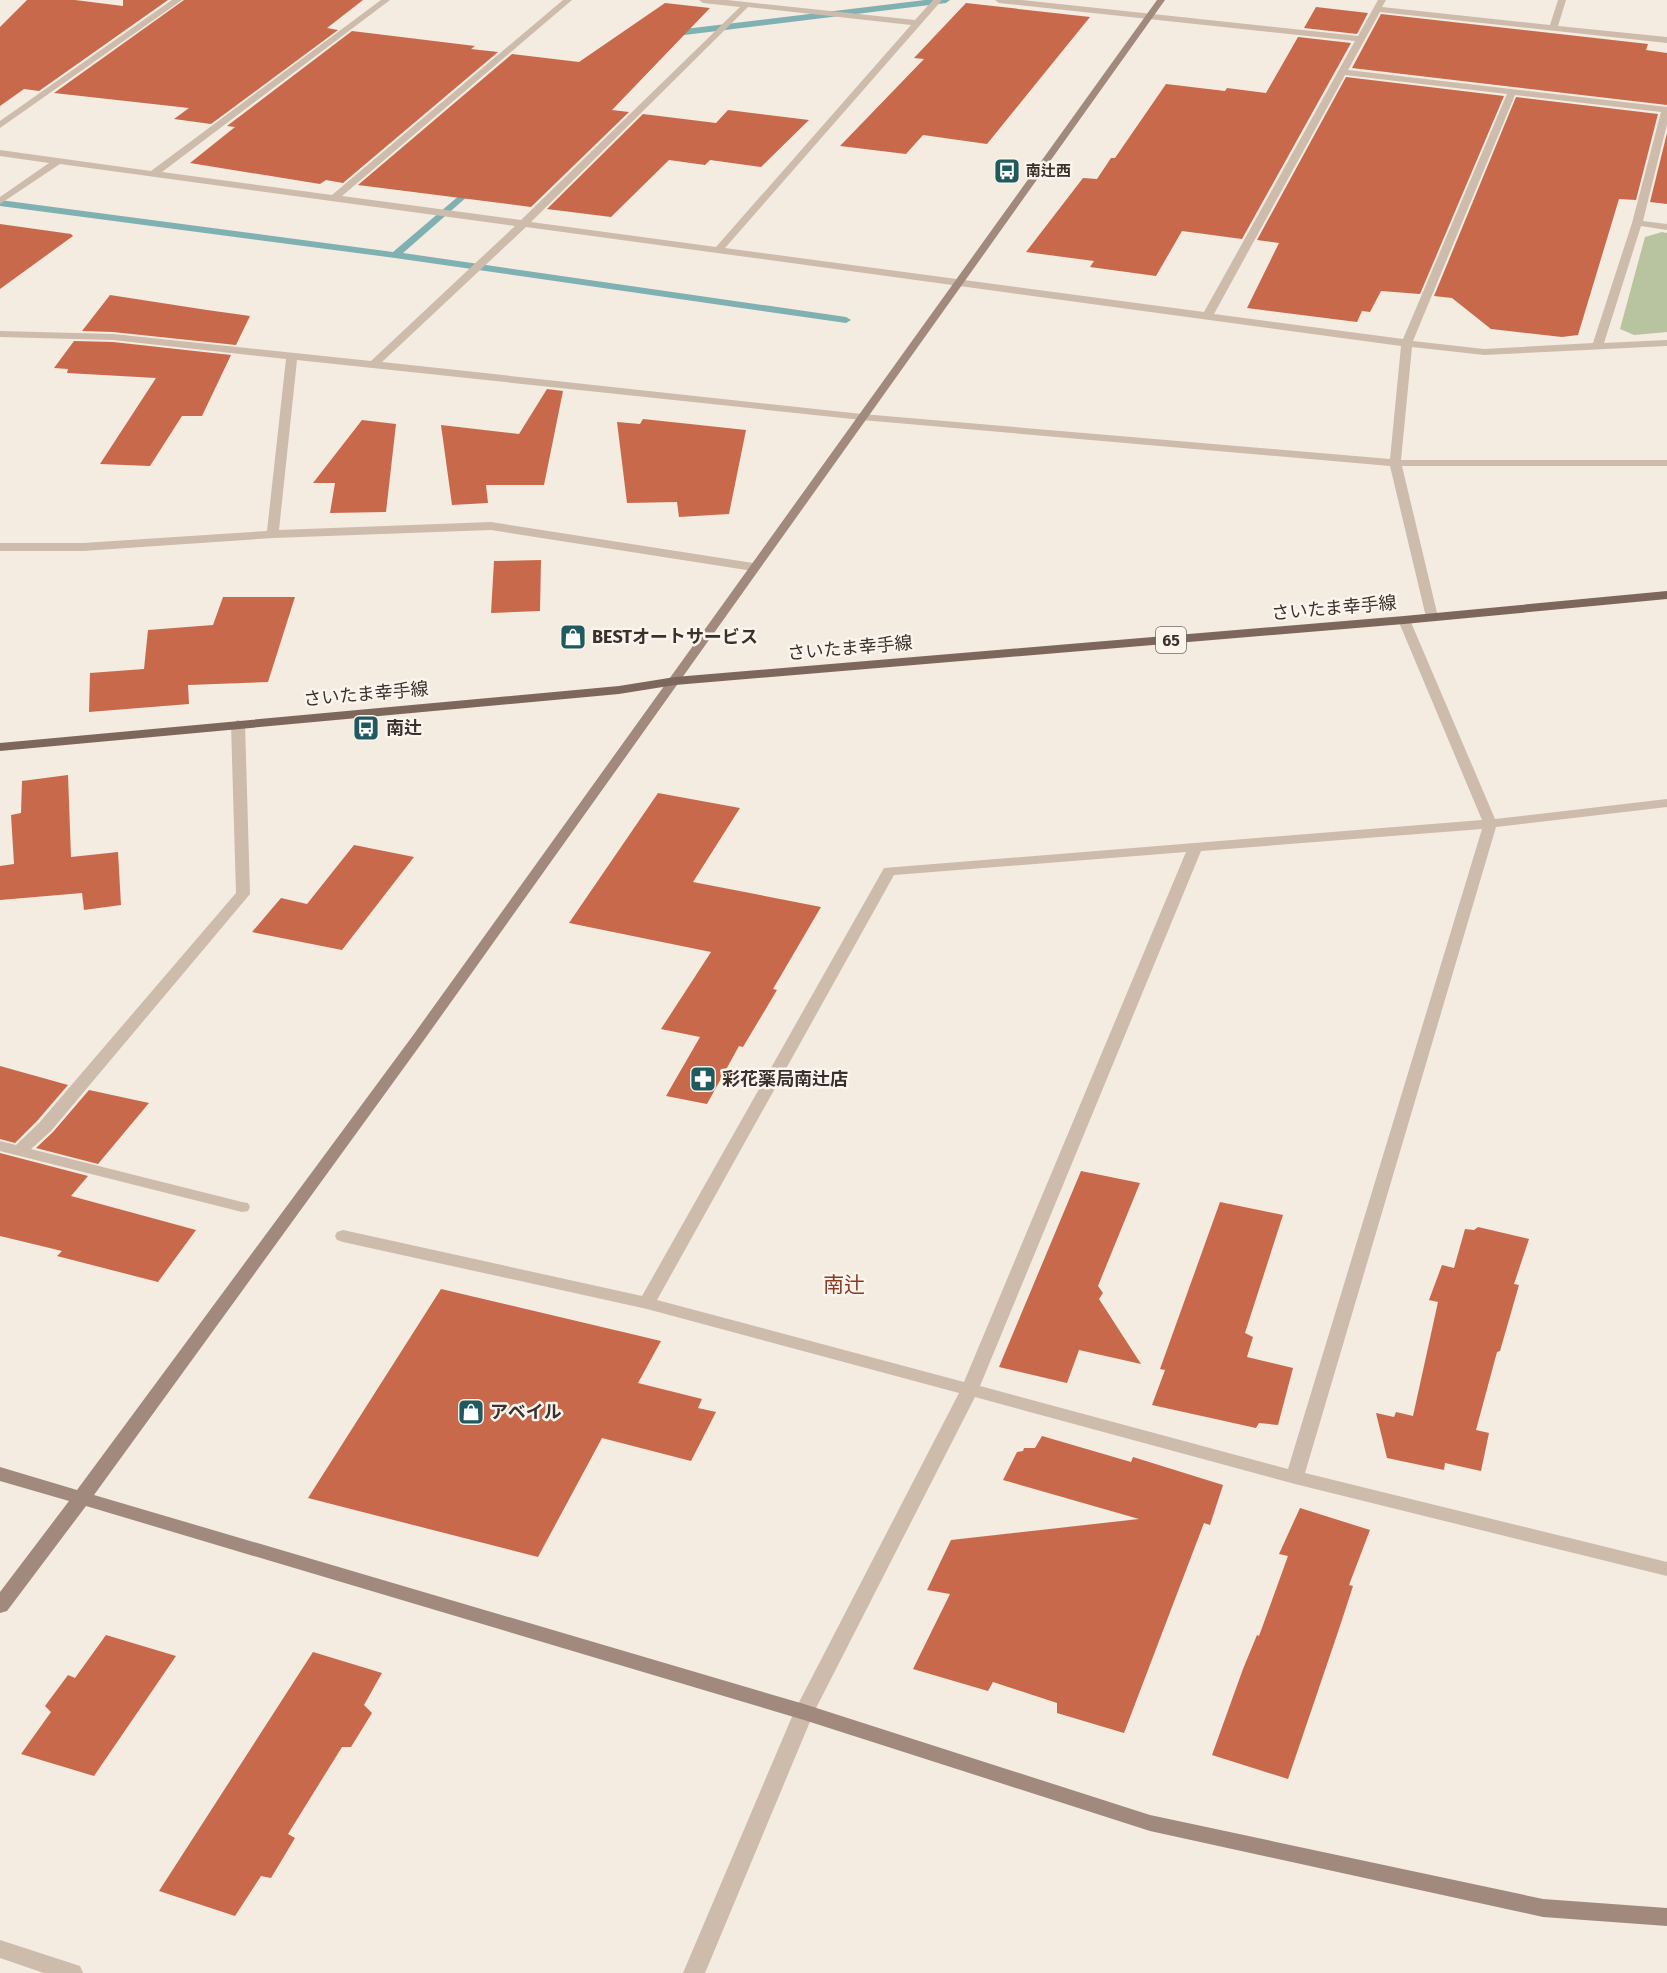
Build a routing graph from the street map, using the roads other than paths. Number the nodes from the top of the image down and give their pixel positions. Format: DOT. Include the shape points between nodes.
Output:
graph roads {
  1 [pos="178,0"];
  2 [pos="386,0"];
  3 [pos="568,0"];
  4 [pos="703,0"];
  5 [pos="938,0"];
  6 [pos="999,0"];
  7 [pos="1161,0"];
  8 [pos="1562,0"];
  9 [pos="1380,4"];
  10 [pos="746,5"];
  11 [pos="1149,17"];
  12 [pos="915,23"];
  13 [pos="1553,28"];
  14 [pos="1358,39"];
  15 [pos="1667,40"];
  16 [pos="1343,72"];
  17 [pos="1512,92"];
  18 [pos="1667,110"];
  19 [pos="0,125"];
  20 [pos="0,153"];
  21 [pos="58,161"];
  22 [pos="153,174"];
  23 [pos="334,198"];
  24 [pos="0,201"];
  25 [pos="524,223"];
  26 [pos="1637,224"];
  27 [pos="1667,227"];
  28 [pos="719,249"];
  29 [pos="960,282"];
  30 [pos="1207,316"];
  31 [pos="0,334"];
  32 [pos="1407,343"];
  33 [pos="1667,343"];
  34 [pos="1597,347"];
  35 [pos="292,357"];
  36 [pos="373,365"];
  37 [pos="862,417"];
  38 [pos="1667,463"];
  39 [pos="1395,464"];
  40 [pos="273,534"];
  41 [pos="0,547"];
  42 [pos="753,567"];
  43 [pos="1667,595"];
  44 [pos="1432,617"];
  45 [pos="1404,620"];
  46 [pos="675,681"];
  47 [pos="238,724"];
  48 [pos="0,747"];
  49 [pos="1667,803"];
  50 [pos="1490,824"];
  51 [pos="1196,848"];
  52 [pos="0,1146"];
  53 [pos="19,1151"];
  54 [pos="242,1207"];
  55 [pos="343,1236"];
  56 [pos="647,1303"];
  57 [pos="969,1391"];
  58 [pos="0,1474"];
  59 [pos="1295,1477"];
  60 [pos="81,1500"];
  61 [pos="1667,1569"];
  62 [pos="0,1606"];
  63 [pos="804,1712"];
  64 [pos="1667,1917"];
  65 [pos="0,1949"];
  66 [pos="72,1973"];
  67 [pos="694,1973"];
  1 -- 19 [label="street"];
  2 -- 22 [label="street"];
  3 -- 23 [label="street"];
  4 -- 10 [label="street"];
  5 -- 12 [label="street"];
  6 -- 11 [label="street"];
  7 -- 11 [label="street"];
  8 -- 13 [label="street"];
  9 -- 13 [label="street"];
  9 -- 14 [label="street"];
  10 -- 12 [label="street"];
  10 -- 25 [label="street"];
  11 -- 14 [label="street"];
  11 -- 29 [label="street"];
  12 -- 28 [label="street"];
  13 -- 15 [label="street"];
  14 -- 16 [label="street"];
  16 -- 17 [label="street"];
  16 -- 30 [label="street"];
  17 -- 18 [label="street"];
  17 -- 32 [label="street"];
  18 -- 26 [label="street"];
  20 -- 21 [label="street"];
  21 -- 22 [label="street"];
  21 -- 24 [label="street"];
  22 -- 23 [label="street"];
  23 -- 25 [label="street"];
  25 -- 28 [label="street"];
  25 -- 36 [label="street"];
  26 -- 27 [label="street"];
  26 -- 34 [label="street"];
  28 -- 29 [label="street"];
  29 -- 30 [label="street"];
  29 -- 37 [label="street"];
  30 -- 32 [label="street"];
  31 -- 35 [label="street" via="113,337"];
  32 -- 34 [label="street" via="1484,352"];
  32 -- 39 [label="street"];
  33 -- 34 [label="street"];
  35 -- 36 [label="street"];
  35 -- 40 [label="street"];
  36 -- 37 [label="street"];
  37 -- 39 [label="street"];
  37 -- 42 [label="street"];
  38 -- 39 [label="street"];
  39 -- 44 [label="street"];
  40 -- 41 [label="street" via="83,547"];
  40 -- 42 [label="street" via="491,526"];
  42 -- 46 [label="street"];
  43 -- 44 [label="main road, さいたま幸手線 / 65"];
  44 -- 45 [label="main road, さいたま幸手線 / 65"];
  45 -- 46 [label="main road, さいたま幸手線 / 65"];
  45 -- 50 [label="street"];
  46 -- 47 [label="main road, さいたま幸手線 / 65" via="619,690"];
  46 -- 60 [label="street"];
  47 -- 48 [label="main road, さいたま幸手線 / 65"];
  47 -- 53 [label="street" via="243,894 45,1127"];
  49 -- 50 [label="street"];
  50 -- 51 [label="street"];
  50 -- 59 [label="street"];
  51 -- 56 [label="street" via="889,871"];
  51 -- 57 [label="street"];
  52 -- 53 [label="street"];
  53 -- 54 [label="street"];
  55 -- 56 [label="street"];
  56 -- 57 [label="street"];
  57 -- 59 [label="street"];
  57 -- 63 [label="street"];
  58 -- 60 [label="street"];
  59 -- 61 [label="street"];
  60 -- 62 [label="street"];
  60 -- 63 [label="street"];
  63 -- 64 [label="street" via="1150,1823 1543,1908"];
  63 -- 67 [label="street"];
  65 -- 66 [label="street"];
}
